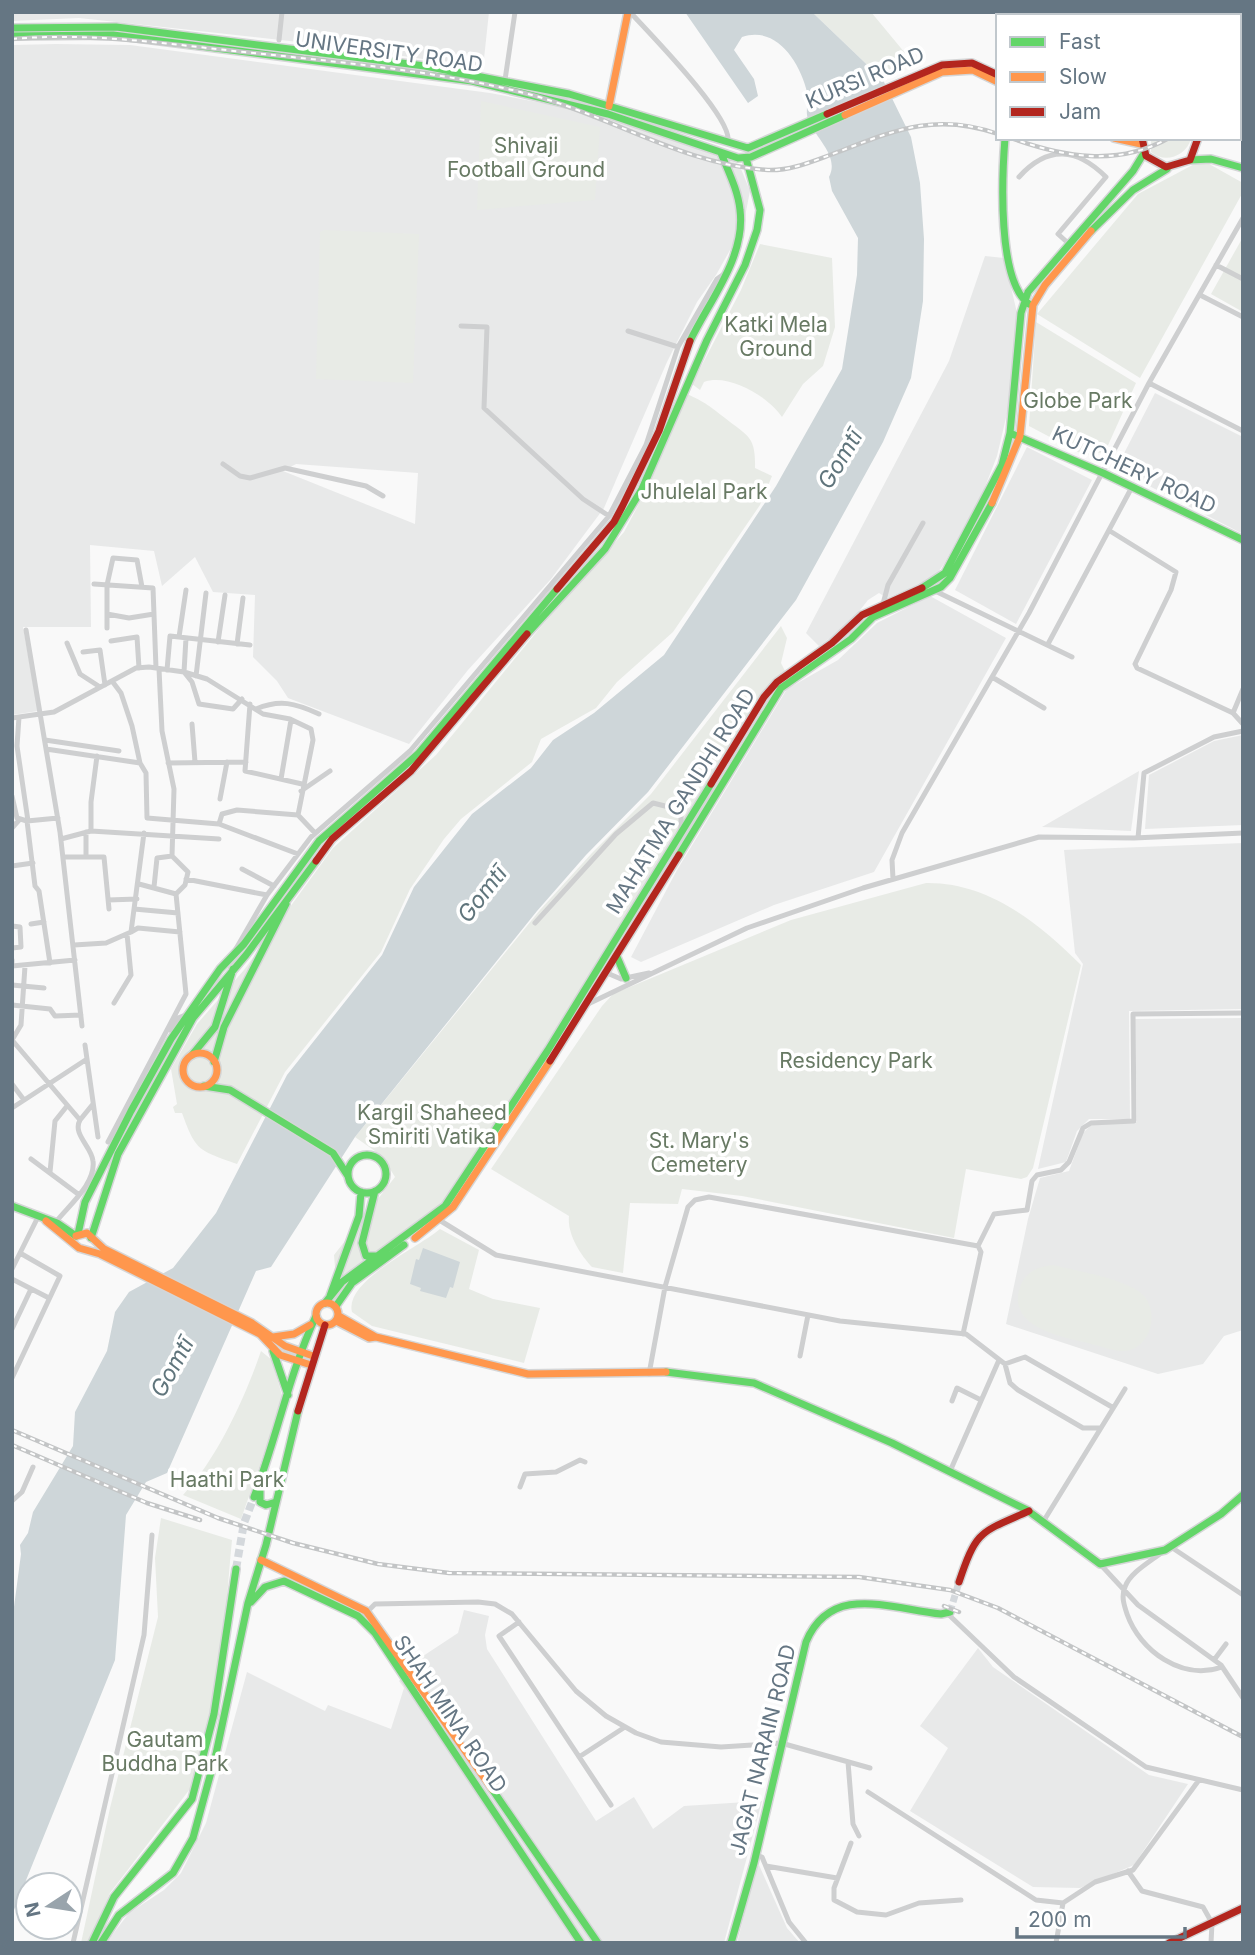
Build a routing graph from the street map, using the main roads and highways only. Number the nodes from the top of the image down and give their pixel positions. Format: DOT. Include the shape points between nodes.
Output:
graph roads {
  1 [pos="629,12"];
  2 [pos="12,28"];
  3 [pos="12,36"];
  4 [pos="996,74"];
  5 [pos="473,78"];
  6 [pos="916,78"];
  7 [pos="996,81"];
  8 [pos="609,104"];
  9 [pos="608,114"];
  10 [pos="1005,140"];
  11 [pos="1197,140"];
  12 [pos="1142,141"];
  13 [pos="748,148"];
  14 [pos="722,153"];
  15 [pos="1144,153"];
  16 [pos="748,157"];
  17 [pos="1190,160"];
  18 [pos="1243,168"];
  19 [pos="1167,169"];
  20 [pos="1024,301"];
  21 [pos="1033,305"];
  22 [pos="1010,433"];
  23 [pos="1020,436"];
  24 [pos="975,528"];
  25 [pos="1243,540"];
  26 [pos="882,608"];
  27 [pos="294,887"];
  28 [pos="617,954"];
  29 [pos="233,955"];
  30 [pos="233,968"];
  31 [pos="626,978"];
  32 [pos="192,1055"];
  33 [pos="216,1065"];
  34 [pos="204,1086"];
  35 [pos="232,1091"];
  36 [pos="356,1158"];
  37 [pos="343,1160"];
  38 [pos="348,1176"];
  39 [pos="375,1191"];
  40 [pos="361,1192"];
  41 [pos="13,1207"];
  42 [pos="437,1219"];
  43 [pos="46,1221"];
  44 [pos="77,1235"];
  45 [pos="92,1240"];
  46 [pos="77,1246"];
  47 [pos="86,1249"];
  48 [pos="102,1251"];
  49 [pos="377,1256"];
  50 [pos="327,1299"];
  51 [pos="336,1306"];
  52 [pos="316,1316"];
  53 [pos="337,1319"];
  54 [pos="312,1324"];
  55 [pos="325,1325"];
  56 [pos="270,1337"];
  57 [pos="300,1350"];
  58 [pos="273,1351"];
  59 [pos="313,1356"];
  60 [pos="298,1361"];
  61 [pos="311,1365"];
  62 [pos="289,1398"];
  63 [pos="264,1472"];
  64 [pos="1243,1495"];
  65 [pos="254,1497"];
  66 [pos="276,1502"];
  67 [pos="1029,1511"];
  68 [pos="266,1544"];
  69 [pos="261,1560"];
  70 [pos="236,1569"];
  71 [pos="282,1570"];
  72 [pos="959,1582"];
  73 [pos="246,1607"];
  74 [pos="949,1614"];
  75 [pos="364,1615"];
  76 [pos="477,1766"];
  77 [pos="468,1772"];
  78 [pos="192,1799"];
  79 [pos="203,1802"];
  80 [pos="526,1838"];
  81 [pos="517,1844"];
  82 [pos="558,1884"];
  83 [pos="548,1892"];
  84 [pos="112,1901"];
  85 [pos="1243,1908"];
  86 [pos="125,1910"];
  87 [pos="1172,1942"];
  88 [pos="92,1943"];
  89 [pos="101,1943"];
  90 [pos="581,1943"];
  91 [pos="598,1943"];
  92 [pos="731,1943"];
  1 -- 8 [label="main road"];
  2 -- 5 [label="main road, UNIVERSITY ROAD" via="116,27 278,46"];
  3 -- 5 [label="main road, UNIVERSITY ROAD" via="113,35"];
  4 -- 6 [label="main road, KURSI ROAD" via="958,62"];
  5 -- 8 [label="main road, UNIVERSITY ROAD" via="505,80"];
  5 -- 9 [label="main road, UNIVERSITY ROAD"];
  6 -- 7 [label="main road, KURSI ROAD" via="958,69"];
  6 -- 13 [label="main road, KURSI ROAD"];
  6 -- 16 [label="main road, KURSI ROAD"];
  8 -- 9 [label="main road"];
  8 -- 13 [label="main road, UNIVERSITY ROAD"];
  9 -- 14 [label="main road, UNIVERSITY ROAD"];
  10 -- 20 [label="main road" via="1004,236 1015,289"];
  11 -- 17 [label="main road"];
  12 -- 15 [label="main road"];
  14 -- 16 [label="main road, UNIVERSITY ROAD"];
  14 -- 29 [label="main road" via="741,216 724,274 691,339 636,484 599,544 418,754 319,841"];
  15 -- 19 [label="main road"];
  15 -- 20 [label="main road, MAHATMA GANDHI ROAD" via="1036,280"];
  16 -- 27 [label="main road" via="761,210 757,230 745,265 624,521 605,549 517,645 435,745 332,839"];
  17 -- 18 [label="main road, MAHATMA GANDHI ROAD" via="1204,156"];
  17 -- 19 [label="main road, MAHATMA GANDHI ROAD"];
  19 -- 21 [label="main road, MAHATMA GANDHI ROAD" via="1147,177 1129,193 1045,285"];
  20 -- 21 [label="main road"];
  20 -- 22 [label="main road, MAHATMA GANDHI ROAD"];
  21 -- 23 [label="main road, MAHATMA GANDHI ROAD"];
  22 -- 23 [label="main road, KUTCHERY ROAD"];
  22 -- 24 [label="main road, MAHATMA GANDHI ROAD" via="1002,465"];
  23 -- 24 [label="main road, MAHATMA GANDHI ROAD" via="1001,487"];
  23 -- 25 [label="main road, KUTCHERY ROAD"];
  24 -- 26 [label="main road, MAHATMA GANDHI ROAD" via="931,588"];
  26 -- 28 [label="main road, MAHATMA GANDHI ROAD" via="842,646 781,688"];
  26 -- 42 [label="main road, MAHATMA GANDHI ROAD" via="862,615 764,697 548,1050"];
  27 -- 30 [label="main road"];
  27 -- 33 [label="main road" via="225,1027"];
  28 -- 31 [label="main road"];
  28 -- 42 [label="main road, MAHATMA GANDHI ROAD" via="453,1207"];
  29 -- 30 [label="main road"];
  29 -- 44 [label="main road" via="188,1014 117,1137 85,1202"];
  30 -- 32 [label="main road" via="216,1026"];
  30 -- 45 [label="main road" via="192,1018 132,1125 104,1191"];
  32 -- 33 [label="main road" via="203,1054"];
  32 -- 34 [label="main road" via="184,1067 185,1078 192,1085"];
  33 -- 34 [label="main road" via="214,1080"];
  33 -- 35 [label="main road"];
  34 -- 35 [label="main road"];
  35 -- 37 [label="main road"];
  36 -- 37 [label="main road"];
  36 -- 38 [label="main road"];
  36 -- 39 [label="main road" via="371,1156 383,1165 385,1181"];
  37 -- 38 [label="main road"];
  38 -- 40 [label="main road"];
  39 -- 40 [label="main road"];
  39 -- 49 [label="main road" via="362,1243 366,1256"];
  40 -- 50 [label="main road" via="359,1216"];
  41 -- 43 [label="main road"];
  42 -- 49 [label="main road, MAHATMA GANDHI ROAD"];
  42 -- 51 [label="main road, MAHATMA GANDHI ROAD" via="365,1271"];
  43 -- 44 [label="main road"];
  43 -- 46 [label="main road"];
  44 -- 45 [label="main road" via="85,1233"];
  44 -- 46 [label="main road"];
  45 -- 47 [label="main road"];
  45 -- 48 [label="main road"];
  46 -- 47 [label="main road"];
  47 -- 48 [label="main road"];
  48 -- 56 [label="main road"];
  49 -- 50 [label="main road, MAHATMA GANDHI ROAD"];
  50 -- 51 [label="main road"];
  50 -- 52 [label="main road"];
  51 -- 53 [label="main road"];
  52 -- 54 [label="main road"];
  52 -- 55 [label="main road"];
  53 -- 55 [label="main road"];
  53 -- 67 [label="main road" via="376,1337 517,1373 731,1377 754,1383 951,1469"];
  54 -- 56 [label="main road" via="293,1334"];
  54 -- 57 [label="main road"];
  55 -- 59 [label="main road"];
  56 -- 57 [label="main road"];
  56 -- 58 [label="main road"];
  57 -- 59 [label="main road"];
  57 -- 60 [label="main road"];
  58 -- 60 [label="main road"];
  58 -- 62 [label="main road"];
  59 -- 61 [label="main road"];
  60 -- 61 [label="main road"];
  60 -- 62 [label="main road"];
  61 -- 66 [label="main road"];
  62 -- 63 [label="main road"];
  63 -- 65 [label="main road"];
  63 -- 66 [label="main road" via="259,1500 266,1505"];
  64 -- 67 [label="main road" via="1168,1549 1100,1564"];
  66 -- 68 [label="main road"];
  67 -- 72 [label="main road" via="981,1533"];
  68 -- 69 [label="main road"];
  68 -- 71 [label="main road"];
  69 -- 71 [label="main road, SHAH MINA ROAD"];
  69 -- 73 [label="main road"];
  70 -- 78 [label="main road" via="221,1685"];
  71 -- 75 [label="main road, SHAH MINA ROAD"];
  73 -- 75 [label="main road, SHAH MINA ROAD" via="265,1587 284,1581"];
  73 -- 79 [label="main road"];
  74 -- 92 [label="main road, JAGAT NARAIN ROAD" via="856,1604 819,1618 806,1642"];
  75 -- 76 [label="main road, SHAH MINA ROAD" via="404,1660"];
  75 -- 77 [label="main road, SHAH MINA ROAD"];
  76 -- 77 [label="main road"];
  76 -- 80 [label="main road, SHAH MINA ROAD"];
  77 -- 81 [label="main road, SHAH MINA ROAD"];
  78 -- 79 [label="main road"];
  78 -- 84 [label="main road"];
  79 -- 86 [label="main road" via="184,1862 169,1880"];
  80 -- 81 [label="main road"];
  80 -- 82 [label="main road, SHAH MINA ROAD"];
  81 -- 83 [label="main road, SHAH MINA ROAD"];
  82 -- 83 [label="main road"];
  82 -- 91 [label="main road, SHAH MINA ROAD"];
  83 -- 90 [label="main road, SHAH MINA ROAD"];
  84 -- 86 [label="main road"];
  84 -- 88 [label="main road"];
  85 -- 87 [label="main road"];
  86 -- 89 [label="main road"];
}
